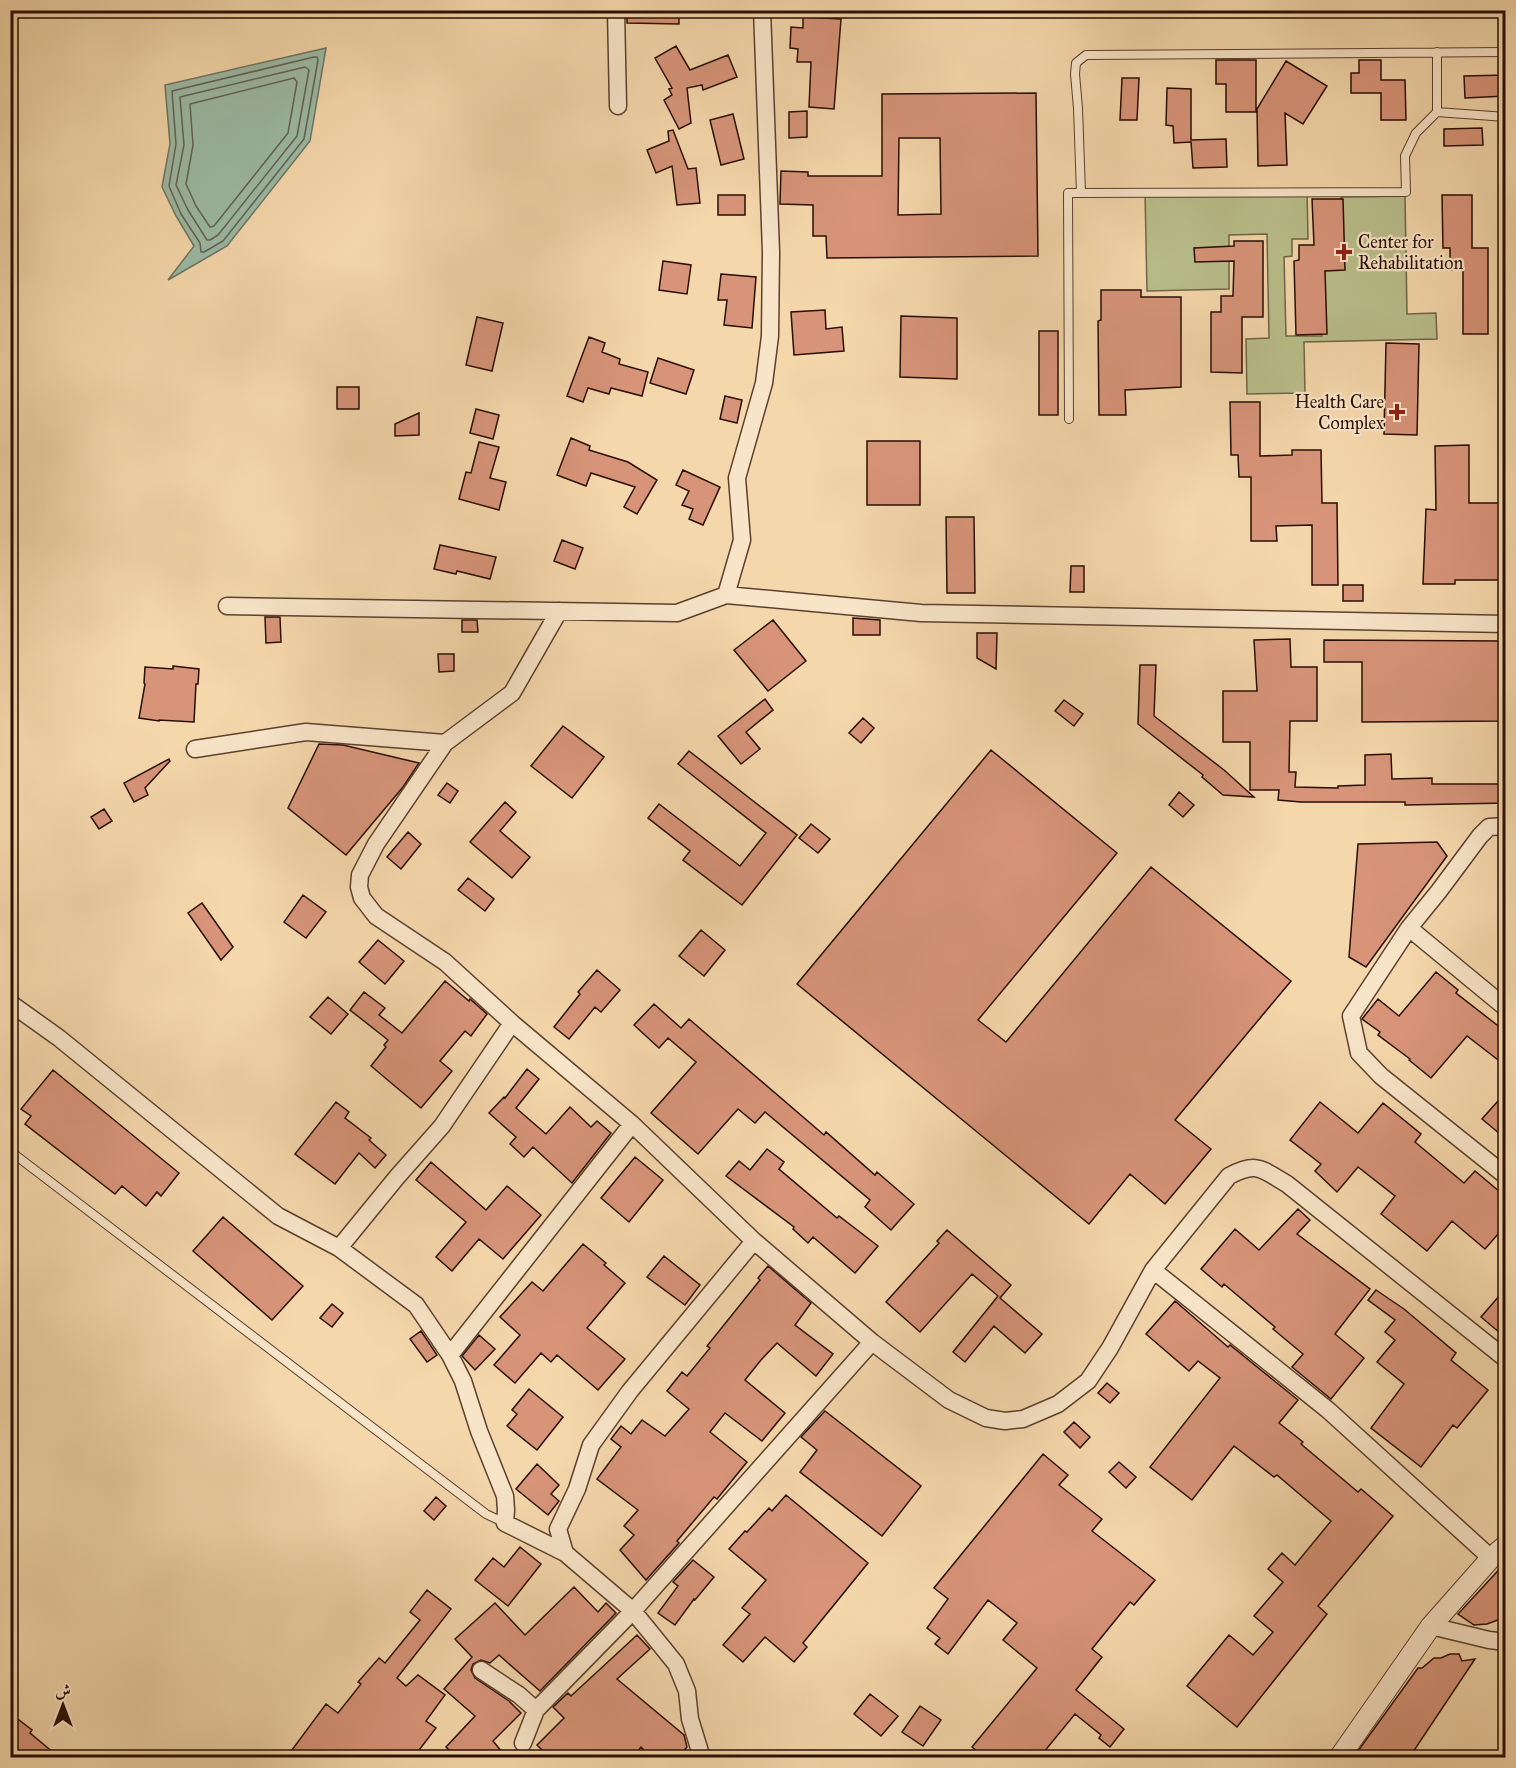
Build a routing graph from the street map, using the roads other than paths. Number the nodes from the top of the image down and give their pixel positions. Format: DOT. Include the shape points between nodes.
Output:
graph roads {
  1 [pos="616,10"];
  2 [pos="762,10"];
  3 [pos="1437,52"];
  4 [pos="1506,52"];
  5 [pos="618,106"];
  6 [pos="1437,112"];
  7 [pos="1506,117"];
  8 [pos="1081,194"];
  9 [pos="1069,419"];
  10 [pos="726,595"];
  11 [pos="227,606"];
  12 [pos="559,611"];
  13 [pos="1506,624"];
  14 [pos="446,743"];
  15 [pos="195,749"];
  16 [pos="1506,826"];
  17 [pos="1409,928"];
  18 [pos="10,1003"];
  19 [pos="1506,1008"];
  20 [pos="512,1023"];
  21 [pos="632,1124"];
  22 [pos="10,1151"];
  23 [pos="1506,1176"];
  24 [pos="754,1241"];
  25 [pos="339,1248"];
  26 [pos="1153,1270"];
  27 [pos="872,1342"];
  28 [pos="450,1355"];
  29 [pos="1506,1359"];
  30 [pos="505,1523"];
  31 [pos="1498,1552"];
  32 [pos="565,1553"];
  33 [pos="633,1611"];
  34 [pos="1431,1626"];
  35 [pos="1506,1642"];
  36 [pos="481,1670"];
  37 [pos="536,1710"];
  38 [pos="523,1743"];
  39 [pos="700,1756"];
  40 [pos="1339,1758"];
  1 -- 5 [label="street"];
  2 -- 10 [label="street" via="771,252 770,336 764,383 736,478 742,540"];
  3 -- 4 [label="lane"];
  3 -- 6 [label="lane"];
  3 -- 8 [label="lane" via="1086,55 1076,63 1075,74"];
  6 -- 7 [label="lane"];
  6 -- 8 [label="lane" via="1416,134 1405,156 1406,192"];
  8 -- 9 [label="lane" via="1068,194"];
  10 -- 12 [label="street" via="677,612"];
  10 -- 13 [label="street" via="921,613"];
  11 -- 12 [label="street"];
  12 -- 14 [label="street" via="512,693"];
  14 -- 15 [label="street" via="306,732"];
  14 -- 20 [label="street" via="376,844 360,875 359,887 376,916 445,962"];
  16 -- 17 [label="street" via="1490,827 1480,836"];
  17 -- 19 [label="street"];
  17 -- 23 [label="street" via="1351,1016 1359,1053 1381,1076"];
  18 -- 25 [label="street" via="59,1038 278,1216"];
  20 -- 21 [label="street"];
  20 -- 25 [label="street" via="442,1126"];
  21 -- 24 [label="street"];
  21 -- 28 [label="street"];
  22 -- 30 [label="lane" via="486,1514"];
  24 -- 27 [label="street"];
  24 -- 32 [label="street" via="591,1445 577,1489 558,1529"];
  25 -- 28 [label="street" via="416,1305"];
  26 -- 27 [label="street" via="1088,1382 1058,1404 1023,1419 986,1418 949,1400"];
  26 -- 29 [label="street" via="1229,1176 1244,1167 1258,1168 1287,1184"];
  26 -- 31 [label="street"];
  27 -- 33 [label="street"];
  28 -- 30 [label="street" via="501,1482"];
  30 -- 32 [label="street"];
  31 -- 34 [label="street"];
  32 -- 33 [label="street"];
  33 -- 37 [label="street"];
  33 -- 39 [label="street" via="676,1664 687,1691"];
  34 -- 35 [label="street"];
  34 -- 40 [label="street"];
  36 -- 37 [label="street"];
  37 -- 38 [label="street"];
}
